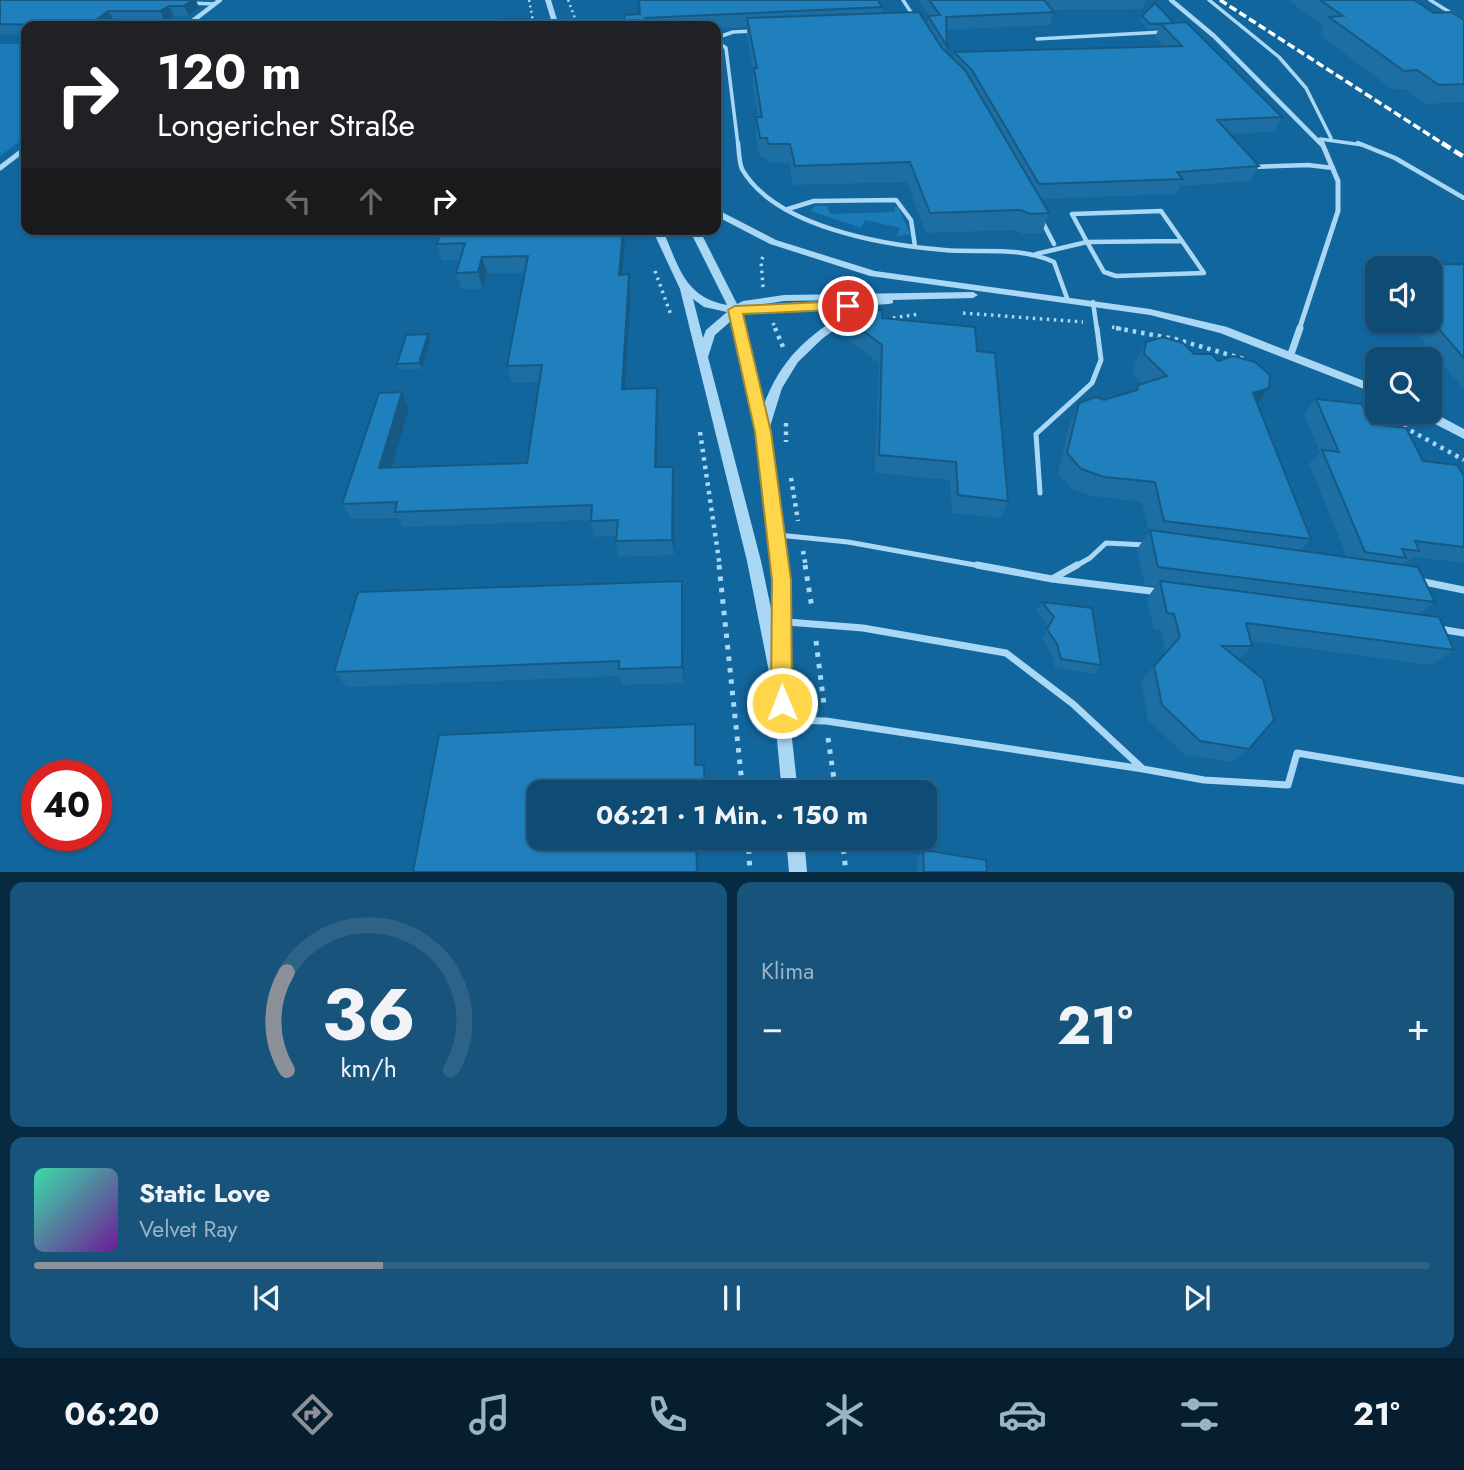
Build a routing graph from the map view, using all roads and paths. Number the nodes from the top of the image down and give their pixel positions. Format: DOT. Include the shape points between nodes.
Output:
graph roads {
  1 [pos="220,0"];
  2 [pos="529,0"];
  3 [pos="548,0"];
  4 [pos="568,0"];
  5 [pos="903,0"];
  6 [pos="1171,0"];
  7 [pos="1209,0"];
  8 [pos="1430,0"];
  9 [pos="181,2"];
  10 [pos="215,4"];
  11 [pos="193,21"];
  12 [pos="533,21"];
  13 [pos="554,21"];
  14 [pos="576,21"];
  15 [pos="1464,21"];
  16 [pos="917,23"];
  17 [pos="759,30"];
  18 [pos="1208,30"];
  19 [pos="1196,31"];
  20 [pos="1171,32"];
  21 [pos="721,37"];
  22 [pos="1037,39"];
  23 [pos="721,44"];
  24 [pos="1331,138"];
  25 [pos="1320,139"];
  26 [pos="21,152"];
  27 [pos="1249,167"];
  28 [pos="0,168"];
  29 [pos="1333,168"];
  30 [pos="1464,198"];
  31 [pos="788,209"];
  32 [pos="1037,211"];
  33 [pos="721,215"];
  34 [pos="660,235"];
  35 [pos="697,235"];
  36 [pos="1182,241"];
  37 [pos="1054,244"];
  38 [pos="1088,244"];
  39 [pos="915,246"];
  40 [pos="1036,254"];
  41 [pos="654,269"];
  42 [pos="685,289"];
  43 [pos="1015,295"];
  44 [pos="905,298"];
  45 [pos="1067,298"];
  46 [pos="1093,302"];
  47 [pos="875,304"];
  48 [pos="735,310"];
  49 [pos="954,313"];
  50 [pos="925,314"];
  51 [pos="887,319"];
  52 [pos="673,323"];
  53 [pos="1095,324"];
  54 [pos="1291,354"];
  55 [pos="702,357"];
  56 [pos="1249,360"];
  57 [pos="1365,385"];
  58 [pos="1354,400"];
  59 [pos="786,419"];
  60 [pos="1442,422"];
  61 [pos="698,424"];
  62 [pos="763,432"];
  63 [pos="1464,434"];
  64 [pos="786,447"];
  65 [pos="1464,460"];
  66 [pos="790,472"];
  67 [pos="1040,493"];
  68 [pos="776,535"];
  69 [pos="801,537"];
  70 [pos="1159,546"];
  71 [pos="1052,579"];
  72 [pos="1409,579"];
  73 [pos="1464,590"];
  74 [pos="1172,593"];
  75 [pos="784,622"];
  76 [pos="814,624"];
  77 [pos="1426,627"];
  78 [pos="1464,633"];
  79 [pos="780,687"];
  80 [pos="783,719"];
  81 [pos="826,721"];
  82 [pos="1143,769"];
  83 [pos="742,780"];
  84 [pos="789,780"];
  85 [pos="833,780"];
  86 [pos="1464,781"];
  87 [pos="749,850"];
  88 [pos="796,850"];
  89 [pos="843,850"];
  90 [pos="750,872"];
  91 [pos="798,872"];
  92 [pos="846,872"];
  1 -- 10 [label="street"];
  2 -- 12 [label="path"];
  3 -- 13 [label="street"];
  4 -- 14 [label="path"];
  5 -- 16 [label="lane"];
  6 -- 18 [label="street"];
  7 -- 24 [label="lane" via="1279,57 1306,88"];
  8 -- 15 [label="lane"];
  9 -- 10 [label="lane"];
  10 -- 11 [label="street"];
  17 -- 21 [label="lane"];
  18 -- 19 [label="lane"];
  18 -- 25 [label="street"];
  20 -- 22 [label="lane"];
  23 -- 31 [label="lane" via="726,48 741,167 763,195"];
  24 -- 25 [label="lane"];
  24 -- 30 [label="lane" via="1379,152"];
  25 -- 29 [label="street"];
  26 -- 28 [label="street"];
  27 -- 29 [label="lane"];
  29 -- 54 [label="street" via="1338,211"];
  31 -- 39 [label="lane" via="853,234"];
  31 -- 39 [label="lane" via="814,201 896,200 905,204"];
  32 -- 37 [label="lane"];
  33 -- 43 [label="street" via="773,242 874,274"];
  34 -- 42 [label="street"];
  35 -- 48 [label="street"];
  36 -- 38 [label="lane"];
  36 -- 38 [label="lane" via="1161,211 1072,214"];
  36 -- 38 [label="lane" via="1204,273 1116,276 1104,272"];
  37 -- 38 [label="lane"];
  37 -- 40 [label="lane"];
  39 -- 40 [label="lane"];
  40 -- 45 [label="lane" via="1054,262"];
  41 -- 52 [label="path"];
  42 -- 48 [label="street" via="708,305"];
  42 -- 55 [label="street"];
  43 -- 44 [label="street"];
  43 -- 45 [label="street"];
  44 -- 47 [label="street"];
  44 -- 48 [label="street" via="765,299"];
  45 -- 46 [label="street"];
  46 -- 53 [label="lane"];
  46 -- 54 [label="street" via="1223,330"];
  47 -- 48 [label="street"];
  47 -- 62 [label="street" via="834,324 794,354 769,403"];
  48 -- 55 [label="street" via="710,333"];
  48 -- 62 [label="street"];
  49 -- 53 [label="path"];
  50 -- 51 [label="path"];
  53 -- 56 [label="path"];
  53 -- 67 [label="lane" via="1101,360 1092,383 1035,434"];
  54 -- 57 [label="street"];
  55 -- 79 [label="street" via="754,561"];
  58 -- 65 [label="path"];
  59 -- 64 [label="path"];
  60 -- 63 [label="street"];
  61 -- 83 [label="path" via="727,618"];
  62 -- 68 [label="street"];
  66 -- 69 [label="path"];
  68 -- 69 [label="lane"];
  68 -- 75 [label="street"];
  69 -- 71 [label="lane"];
  69 -- 76 [label="path"];
  70 -- 71 [label="lane" via="1106,543 1090,558"];
  71 -- 74 [label="lane"];
  72 -- 73 [label="lane"];
  75 -- 76 [label="lane"];
  75 -- 79 [label="street"];
  76 -- 81 [label="path"];
  76 -- 82 [label="lane" via="1006,653 1073,704"];
  77 -- 78 [label="lane"];
  79 -- 80 [label="street"];
  80 -- 81 [label="lane"];
  80 -- 84 [label="street"];
  81 -- 82 [label="lane"];
  81 -- 85 [label="path"];
  82 -- 86 [label="lane" via="1204,780 1288,785 1297,753"];
  87 -- 90 [label="path"];
  88 -- 91 [label="street"];
  89 -- 92 [label="path"];
}
